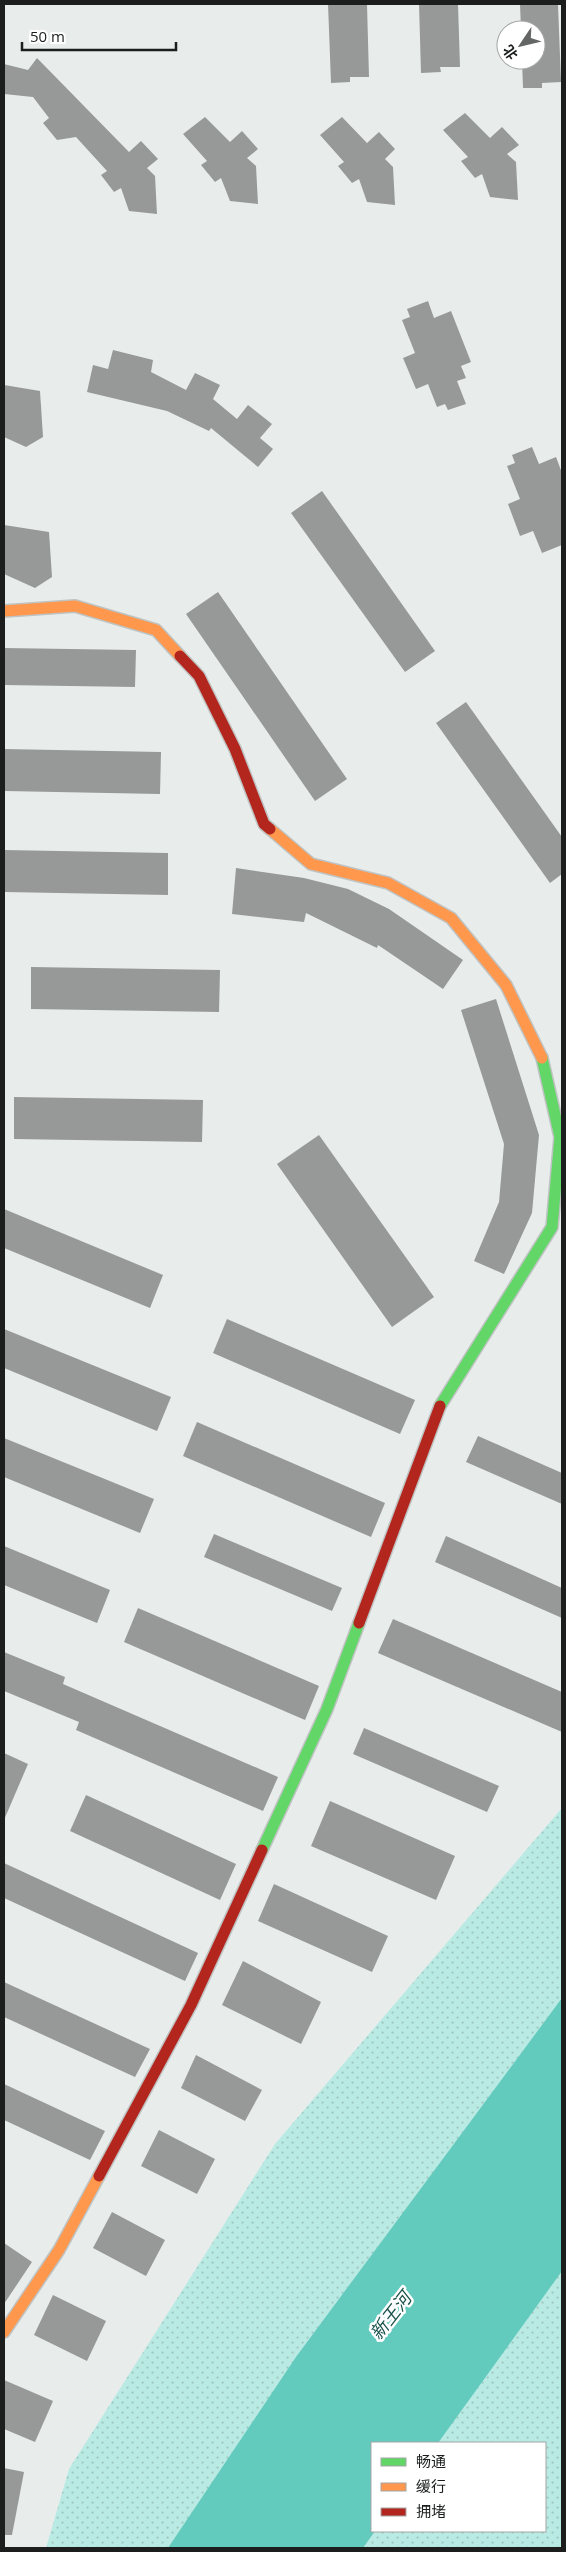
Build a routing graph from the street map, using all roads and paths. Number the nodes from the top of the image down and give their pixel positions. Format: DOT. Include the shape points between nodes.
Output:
graph roads {
  1 [pos="4,611"];
  2 [pos="4,2332"];
  1 -- 2 [label="street" via="75,606 156,630 199,676 235,749 264,824 311,864 388,883 451,918 506,985 541,1052 560,1137 552,1227 440,1405 327,1709 191,2004 59,2250"];
}
